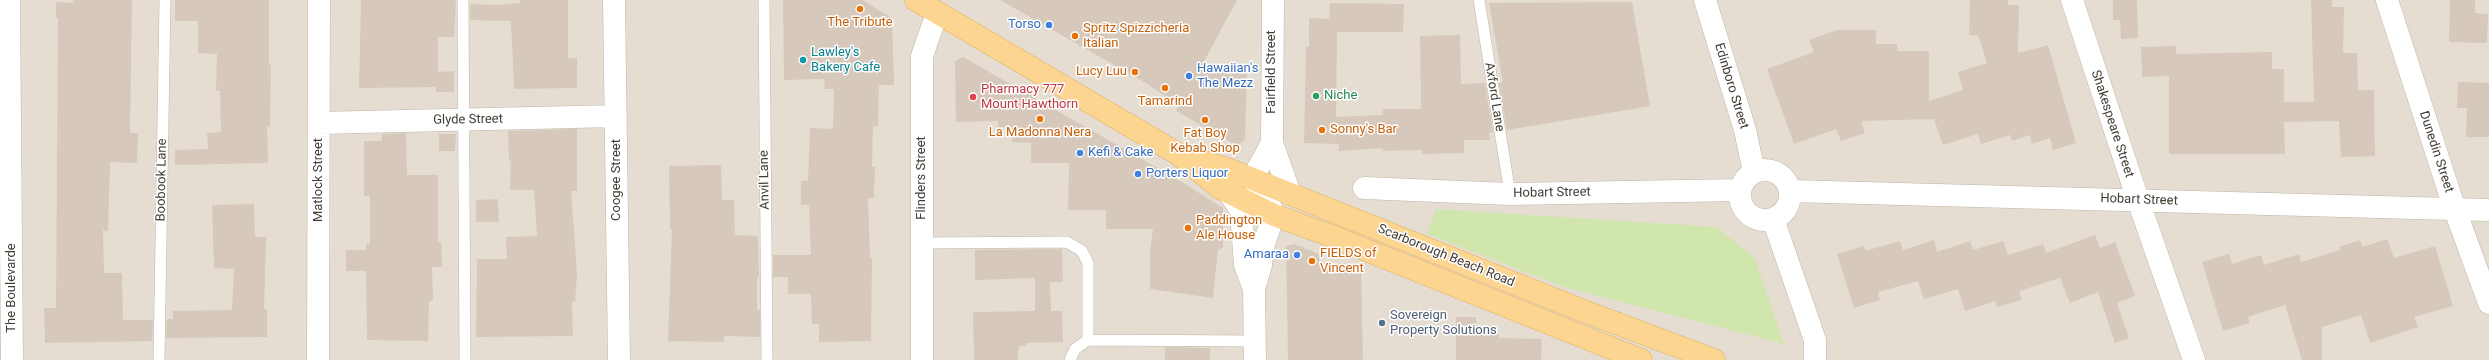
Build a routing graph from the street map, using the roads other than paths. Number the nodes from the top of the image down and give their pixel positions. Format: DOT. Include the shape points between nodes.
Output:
graph roads {
  1 [pos="9,0"];
  2 [pos="165,0"];
  3 [pos="319,0"];
  4 [pos="463,0"];
  5 [pos="614,0"];
  6 [pos="764,0"];
  7 [pos="916,0"];
  8 [pos="1273,0"];
  9 [pos="1479,0"];
  10 [pos="1705,0"];
  11 [pos="2072,0"];
  12 [pos="2386,0"];
  13 [pos="940,6"];
  14 [pos="616,116"];
  15 [pos="463,120"];
  16 [pos="319,123"];
  17 [pos="1272,143"];
  18 [pos="1178,154"];
  19 [pos="1754,172"];
  20 [pos="1252,179"];
  21 [pos="1364,188"];
  22 [pos="1740,190"];
  23 [pos="1790,191"];
  24 [pos="1230,194"];
  25 [pos="1290,194"];
  26 [pos="1510,194"];
  27 [pos="2138,200"];
  28 [pos="2455,210"];
  29 [pos="2489,210"];
  30 [pos="1274,215"];
  31 [pos="1773,219"];
  32 [pos="922,243"];
  33 [pos="1254,289"];
  34 [pos="2489,303"];
  35 [pos="1611,322"];
  36 [pos="1637,331"];
  37 [pos="1088,340"];
  38 [pos="1255,350"];
  39 [pos="1602,352"];
  40 [pos="1632,358"];
  41 [pos="12,360"];
  42 [pos="159,360"];
  43 [pos="318,360"];
  44 [pos="465,360"];
  45 [pos="619,360"];
  46 [pos="767,360"];
  47 [pos="922,360"];
  48 [pos="1070,360"];
  49 [pos="1714,360"];
  50 [pos="1815,360"];
  51 [pos="2194,360"];
  1 -- 41 [label="street, The Boulevarde"];
  2 -- 42 [label="lane, Boobook Lane"];
  3 -- 16 [label="street, Matlock Street"];
  4 -- 15 [label="lane"];
  5 -- 14 [label="street, Coogee Street"];
  6 -- 46 [label="lane, Anvil Lane"];
  7 -- 13 [label="main road, Scarborough Beach Road"];
  8 -- 17 [label="street, Fairfield Street"];
  9 -- 26 [label="lane, Axford Lane"];
  10 -- 19 [label="street, Edinboro Street" via="1745,130"];
  11 -- 27 [label="street, Shakespeare Street"];
  12 -- 28 [label="street, Dunedin Street"];
  13 -- 18 [label="main road, Scarborough Beach Road"];
  13 -- 32 [label="street, Flinders Street" via="922,56"];
  14 -- 15 [label="street, Glyde Street"];
  14 -- 45 [label="street, Coogee Street"];
  15 -- 16 [label="street, Glyde Street"];
  15 -- 44 [label="lane"];
  16 -- 43 [label="street, Matlock Street"];
  17 -- 20 [label="street, Fairfield Street"];
  17 -- 25 [label="street, Fairfield Street"];
  18 -- 20 [label="main road, Scarborough Beach Road"];
  18 -- 24 [label="main road, Scarborough Beach Road"];
  19 -- 22 [label="street" via="1744,180"];
  19 -- 23 [label="street" via="1762,170 1779,175 1787,182"];
  20 -- 25 [label="main road, Scarborough Beach Road"];
  20 -- 30 [label="street" via="1265,194"];
  21 -- 26 [label="street, Hobart Street"];
  22 -- 26 [label="street, Hobart Street"];
  22 -- 31 [label="street" via="1741,204 1751,217 1760,220"];
  23 -- 27 [label="street, Hobart Street"];
  23 -- 31 [label="street" via="1787,208"];
  24 -- 30 [label="main road, Scarborough Beach Road"];
  24 -- 33 [label="street" via="1241,211 1245,266"];
  25 -- 35 [label="main road, Scarborough Beach Road"];
  27 -- 28 [label="street, Hobart Street"];
  27 -- 51 [label="street, Shakespeare Street"];
  28 -- 29 [label="street, Hobart Street"];
  28 -- 34 [label="street, Dunedin Street"];
  30 -- 33 [label="street" via="1262,249 1261,265"];
  30 -- 39 [label="main road, Scarborough Beach Road" via="1326,234"];
  31 -- 50 [label="street" via="1815,340"];
  32 -- 37 [label="lane" via="1067,242 1082,251 1088,263"];
  32 -- 47 [label="street, Flinders Street"];
  33 -- 38 [label="street"];
  35 -- 36 [label="main road, Scarborough Beach Road"];
  35 -- 39 [label="main road"];
  36 -- 40 [label="main road"];
  36 -- 49 [label="main road, Scarborough Beach Road"];
  37 -- 38 [label="lane"];
  37 -- 48 [label="lane" via="1075,350"];
  39 -- 40 [label="main road, Scarborough Beach Road"];
}
